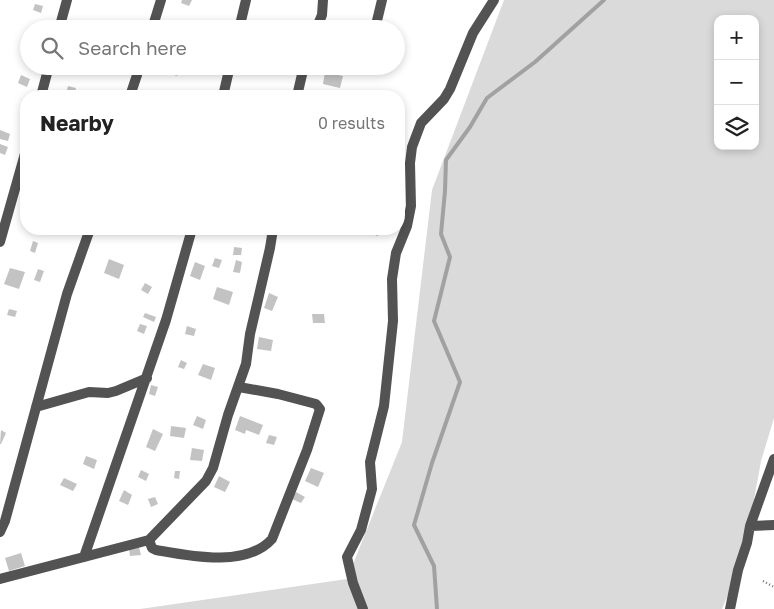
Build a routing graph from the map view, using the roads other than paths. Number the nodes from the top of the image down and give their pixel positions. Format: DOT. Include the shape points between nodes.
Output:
graph roads {
  1 [pos="66,0"];
  2 [pos="161,0"];
  3 [pos="246,0"];
  4 [pos="323,0"];
  5 [pos="382,0"];
  6 [pos="494,0"];
  7 [pos="61,20"];
  8 [pos="155,20"];
  9 [pos="241,20"];
  10 [pos="320,20"];
  11 [pos="377,20"];
  12 [pos="47,75"];
  13 [pos="137,75"];
  14 [pos="228,75"];
  15 [pos="302,75"];
  16 [pos="43,90"];
  17 [pos="132,90"];
  18 [pos="224,90"];
  19 [pos="298,90"];
  20 [pos="20,171"];
  21 [pos="405,231"];
  22 [pos="88,235"];
  23 [pos="190,235"];
  24 [pos="271,235"];
  25 [pos="403,235"];
  26 [pos="0,242"];
  27 [pos="147,378"];
  28 [pos="239,387"];
  29 [pos="36,408"];
  30 [pos="774,459"];
  31 [pos="774,525"];
  32 [pos="750,526"];
  33 [pos="0,532"];
  34 [pos="149,540"];
  35 [pos="84,557"];
  36 [pos="0,579"];
  37 [pos="363,609"];
  38 [pos="730,609"];
  1 -- 7 [label="street"];
  2 -- 8 [label="street"];
  3 -- 9 [label="street"];
  4 -- 10 [label="street"];
  5 -- 11 [label="street"];
  6 -- 21 [label="street" via="473,33 450,89 421,123 412,146 411,206"];
  12 -- 16 [label="street"];
  13 -- 17 [label="street"];
  14 -- 18 [label="street"];
  15 -- 19 [label="street"];
  20 -- 26 [label="street"];
  22 -- 29 [label="street" via="67,294"];
  23 -- 27 [label="street"];
  24 -- 28 [label="street"];
  25 -- 37 [label="street" via="396,253 392,279 393,321 384,406 370,462 372,490 361,530 347,557"];
  27 -- 29 [label="street" via="116,391 89,392"];
  27 -- 35 [label="street"];
  28 -- 34 [label="street" via="206,481"];
  28 -- 34 [label="street" via="316,404 320,409 272,539 267,545 243,556 217,558 156,550"];
  29 -- 33 [label="street" via="6,521"];
  30 -- 32 [label="street"];
  31 -- 32 [label="street"];
  32 -- 38 [label="street"];
  34 -- 35 [label="street"];
  35 -- 36 [label="street"];
}
